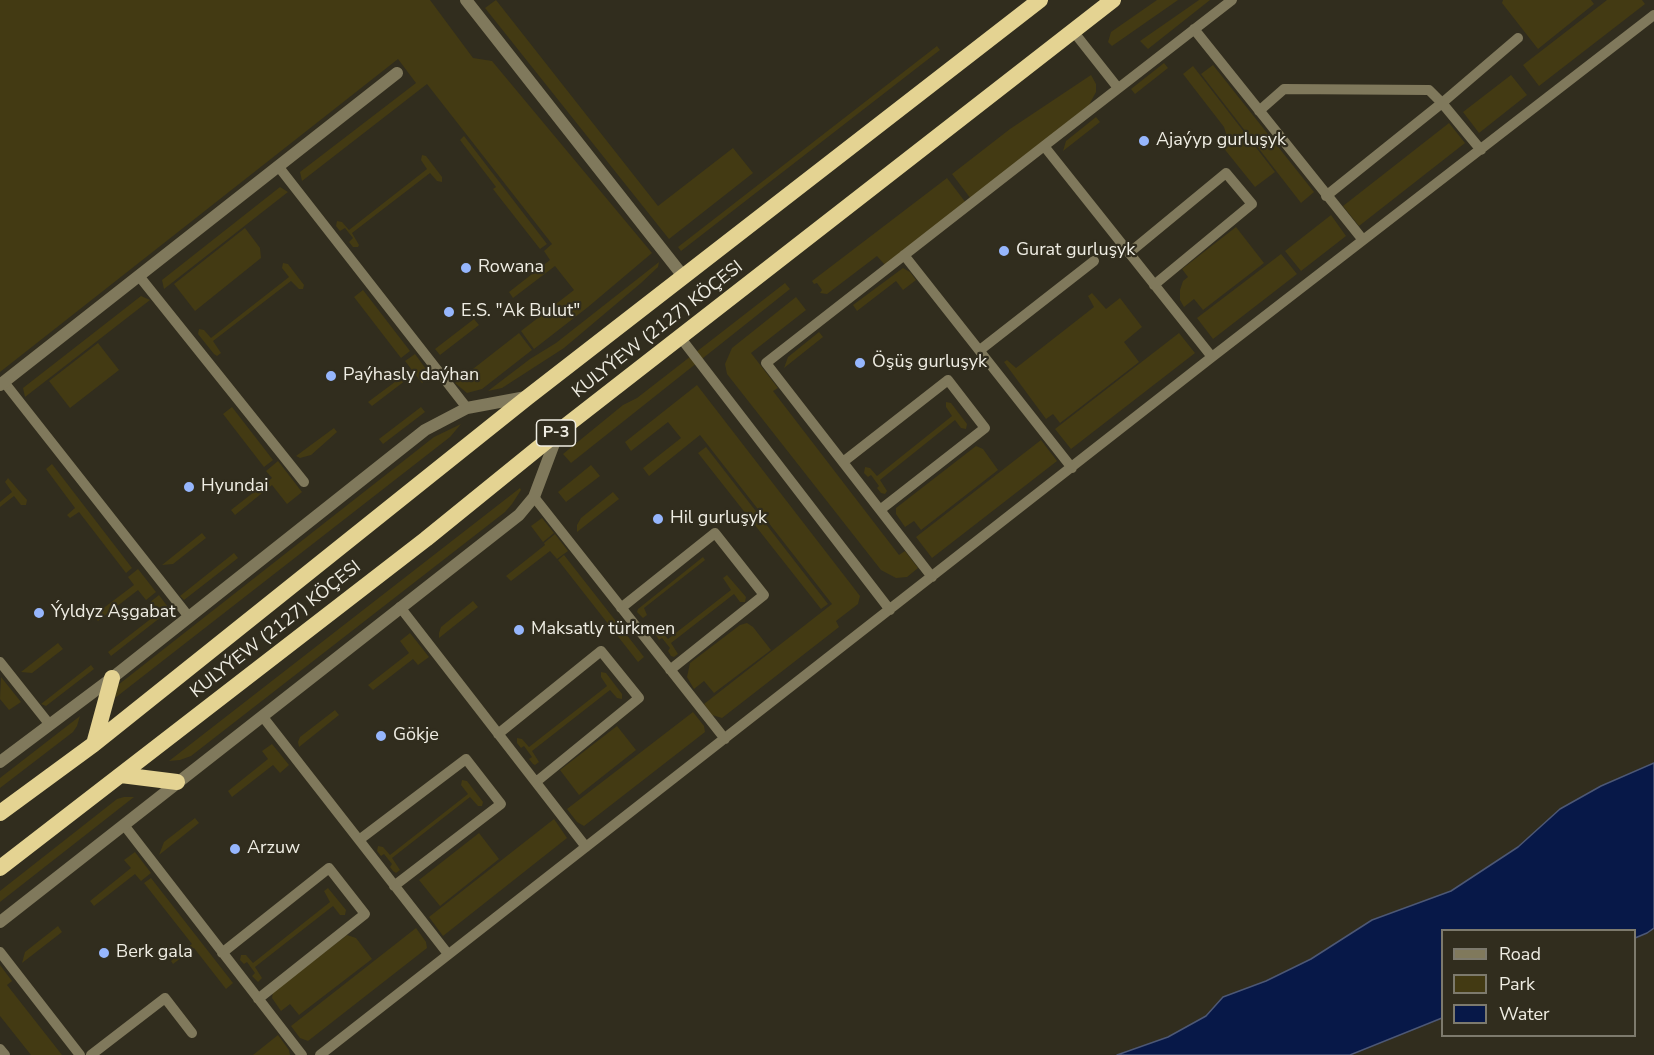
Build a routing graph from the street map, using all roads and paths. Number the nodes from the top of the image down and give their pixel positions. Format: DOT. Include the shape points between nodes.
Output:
graph roads {
  1 [pos="466,0"];
  2 [pos="1040,0"];
  3 [pos="1113,0"];
  4 [pos="1127,0"];
  5 [pos="1232,0"];
  6 [pos="1654,15"];
  7 [pos="1194,29"];
  8 [pos="1073,31"];
  9 [pos="1518,38"];
  10 [pos="397,73"];
  11 [pos="1118,88"];
  12 [pos="1442,103"];
  13 [pos="1259,111"];
  14 [pos="1044,146"];
  15 [pos="1481,150"];
  16 [pos="278,166"];
  17 [pos="1326,196"];
  18 [pos="1363,240"];
  19 [pos="1129,253"];
  20 [pos="904,255"];
  21 [pos="1094,261"];
  22 [pos="138,276"];
  23 [pos="683,276"];
  24 [pos="1154,285"];
  25 [pos="680,338"];
  26 [pos="980,351"];
  27 [pos="1212,357"];
  28 [pos="2,383"];
  29 [pos="528,396"];
  30 [pos="467,408"];
  31 [pos="558,432"];
  32 [pos="843,462"];
  33 [pos="1072,468"];
  34 [pos="304,482"];
  35 [pos="534,497"];
  36 [pos="880,510"];
  37 [pos="932,577"];
  38 [pos="400,607"];
  39 [pos="621,608"];
  40 [pos="890,610"];
  41 [pos="189,616"];
  42 [pos="0,662"];
  43 [pos="670,670"];
  44 [pos="112,678"];
  45 [pos="263,717"];
  46 [pos="50,725"];
  47 [pos="498,734"];
  48 [pos="724,739"];
  49 [pos="94,744"];
  50 [pos="0,762"];
  51 [pos="121,775"];
  52 [pos="177,782"];
  53 [pos="536,782"];
  54 [pos="0,813"];
  55 [pos="124,825"];
  56 [pos="359,840"];
  57 [pos="586,847"];
  58 [pos="0,868"];
  59 [pos="394,886"];
  60 [pos="0,922"];
  61 [pos="0,952"];
  62 [pos="222,952"];
  63 [pos="448,954"];
  64 [pos="258,999"];
  65 [pos="192,1033"];
  66 [pos="0,1049"];
  67 [pos="5,1055"];
  68 [pos="80,1055"];
  69 [pos="91,1055"];
  70 [pos="302,1055"];
  71 [pos="320,1055"];
  1 -- 23 [label="street"];
  2 -- 23 [label="highway, KULYÝEW (2127) KÖÇESI / P-3"];
  3 -- 8 [label="highway, KULYÝEW (2127) KÖÇESI / P-3"];
  4 -- 8 [label="highway"];
  5 -- 7 [label="lane"];
  6 -- 15 [label="lane"];
  7 -- 11 [label="lane"];
  7 -- 13 [label="lane"];
  8 -- 11 [label="lane"];
  8 -- 25 [label="highway, KULYÝEW (2127) KÖÇESI / P-3"];
  9 -- 12 [label="lane"];
  10 -- 16 [label="street"];
  11 -- 14 [label="lane"];
  12 -- 13 [label="lane" via="1429,90 1284,89"];
  12 -- 15 [label="lane"];
  12 -- 17 [label="lane"];
  13 -- 17 [label="lane"];
  14 -- 19 [label="lane"];
  14 -- 20 [label="lane"];
  15 -- 18 [label="lane"];
  16 -- 22 [label="street"];
  16 -- 30 [label="lane"];
  17 -- 18 [label="lane"];
  18 -- 27 [label="lane"];
  19 -- 24 [label="lane"];
  19 -- 24 [label="lane" via="1226,173 1252,204"];
  20 -- 26 [label="lane"];
  20 -- 32 [label="lane" via="766,363"];
  21 -- 26 [label="lane"];
  22 -- 28 [label="street"];
  22 -- 34 [label="lane"];
  23 -- 29 [label="highway, KULYÝEW (2127) KÖÇESI / P-3"];
  24 -- 27 [label="lane"];
  25 -- 31 [label="highway, KULYÝEW (2127) KÖÇESI / P-3"];
  25 -- 40 [label="lane"];
  26 -- 33 [label="lane"];
  27 -- 33 [label="lane"];
  28 -- 41 [label="lane"];
  29 -- 30 [label="street"];
  29 -- 49 [label="highway, KULYÝEW (2127) KÖÇESI / P-3"];
  30 -- 41 [label="street" via="425,430"];
  31 -- 35 [label="street"];
  31 -- 51 [label="highway, KULYÝEW (2127) KÖÇESI / P-3"];
  32 -- 36 [label="lane"];
  32 -- 36 [label="lane" via="948,380 985,428"];
  33 -- 37 [label="lane"];
  35 -- 38 [label="street" via="519,515"];
  35 -- 39 [label="lane"];
  36 -- 37 [label="lane"];
  37 -- 40 [label="lane"];
  38 -- 45 [label="street"];
  38 -- 47 [label="lane"];
  39 -- 43 [label="lane"];
  39 -- 43 [label="lane" via="715,533 764,595"];
  40 -- 48 [label="lane"];
  41 -- 44 [label="street"];
  42 -- 46 [label="lane"];
  43 -- 48 [label="lane"];
  44 -- 46 [label="street"];
  44 -- 49 [label="highway"];
  45 -- 52 [label="street"];
  45 -- 56 [label="lane"];
  46 -- 50 [label="street"];
  47 -- 53 [label="lane"];
  47 -- 53 [label="lane" via="601,651 639,698"];
  48 -- 57 [label="lane"];
  49 -- 54 [label="highway, KULYÝEW (2127) KÖÇESI / P-3"];
  51 -- 52 [label="highway"];
  51 -- 58 [label="highway, KULYÝEW (2127) KÖÇESI / P-3"];
  52 -- 55 [label="street"];
  53 -- 57 [label="lane"];
  55 -- 60 [label="street"];
  55 -- 62 [label="lane"];
  56 -- 59 [label="lane"];
  56 -- 59 [label="lane" via="466,759 501,804"];
  57 -- 63 [label="lane"];
  59 -- 63 [label="lane"];
  61 -- 68 [label="lane"];
  62 -- 64 [label="lane"];
  62 -- 64 [label="lane" via="328,868 365,914"];
  63 -- 71 [label="lane"];
  64 -- 70 [label="lane"];
  65 -- 69 [label="lane" via="165,998"];
  66 -- 67 [label="lane"];
}
